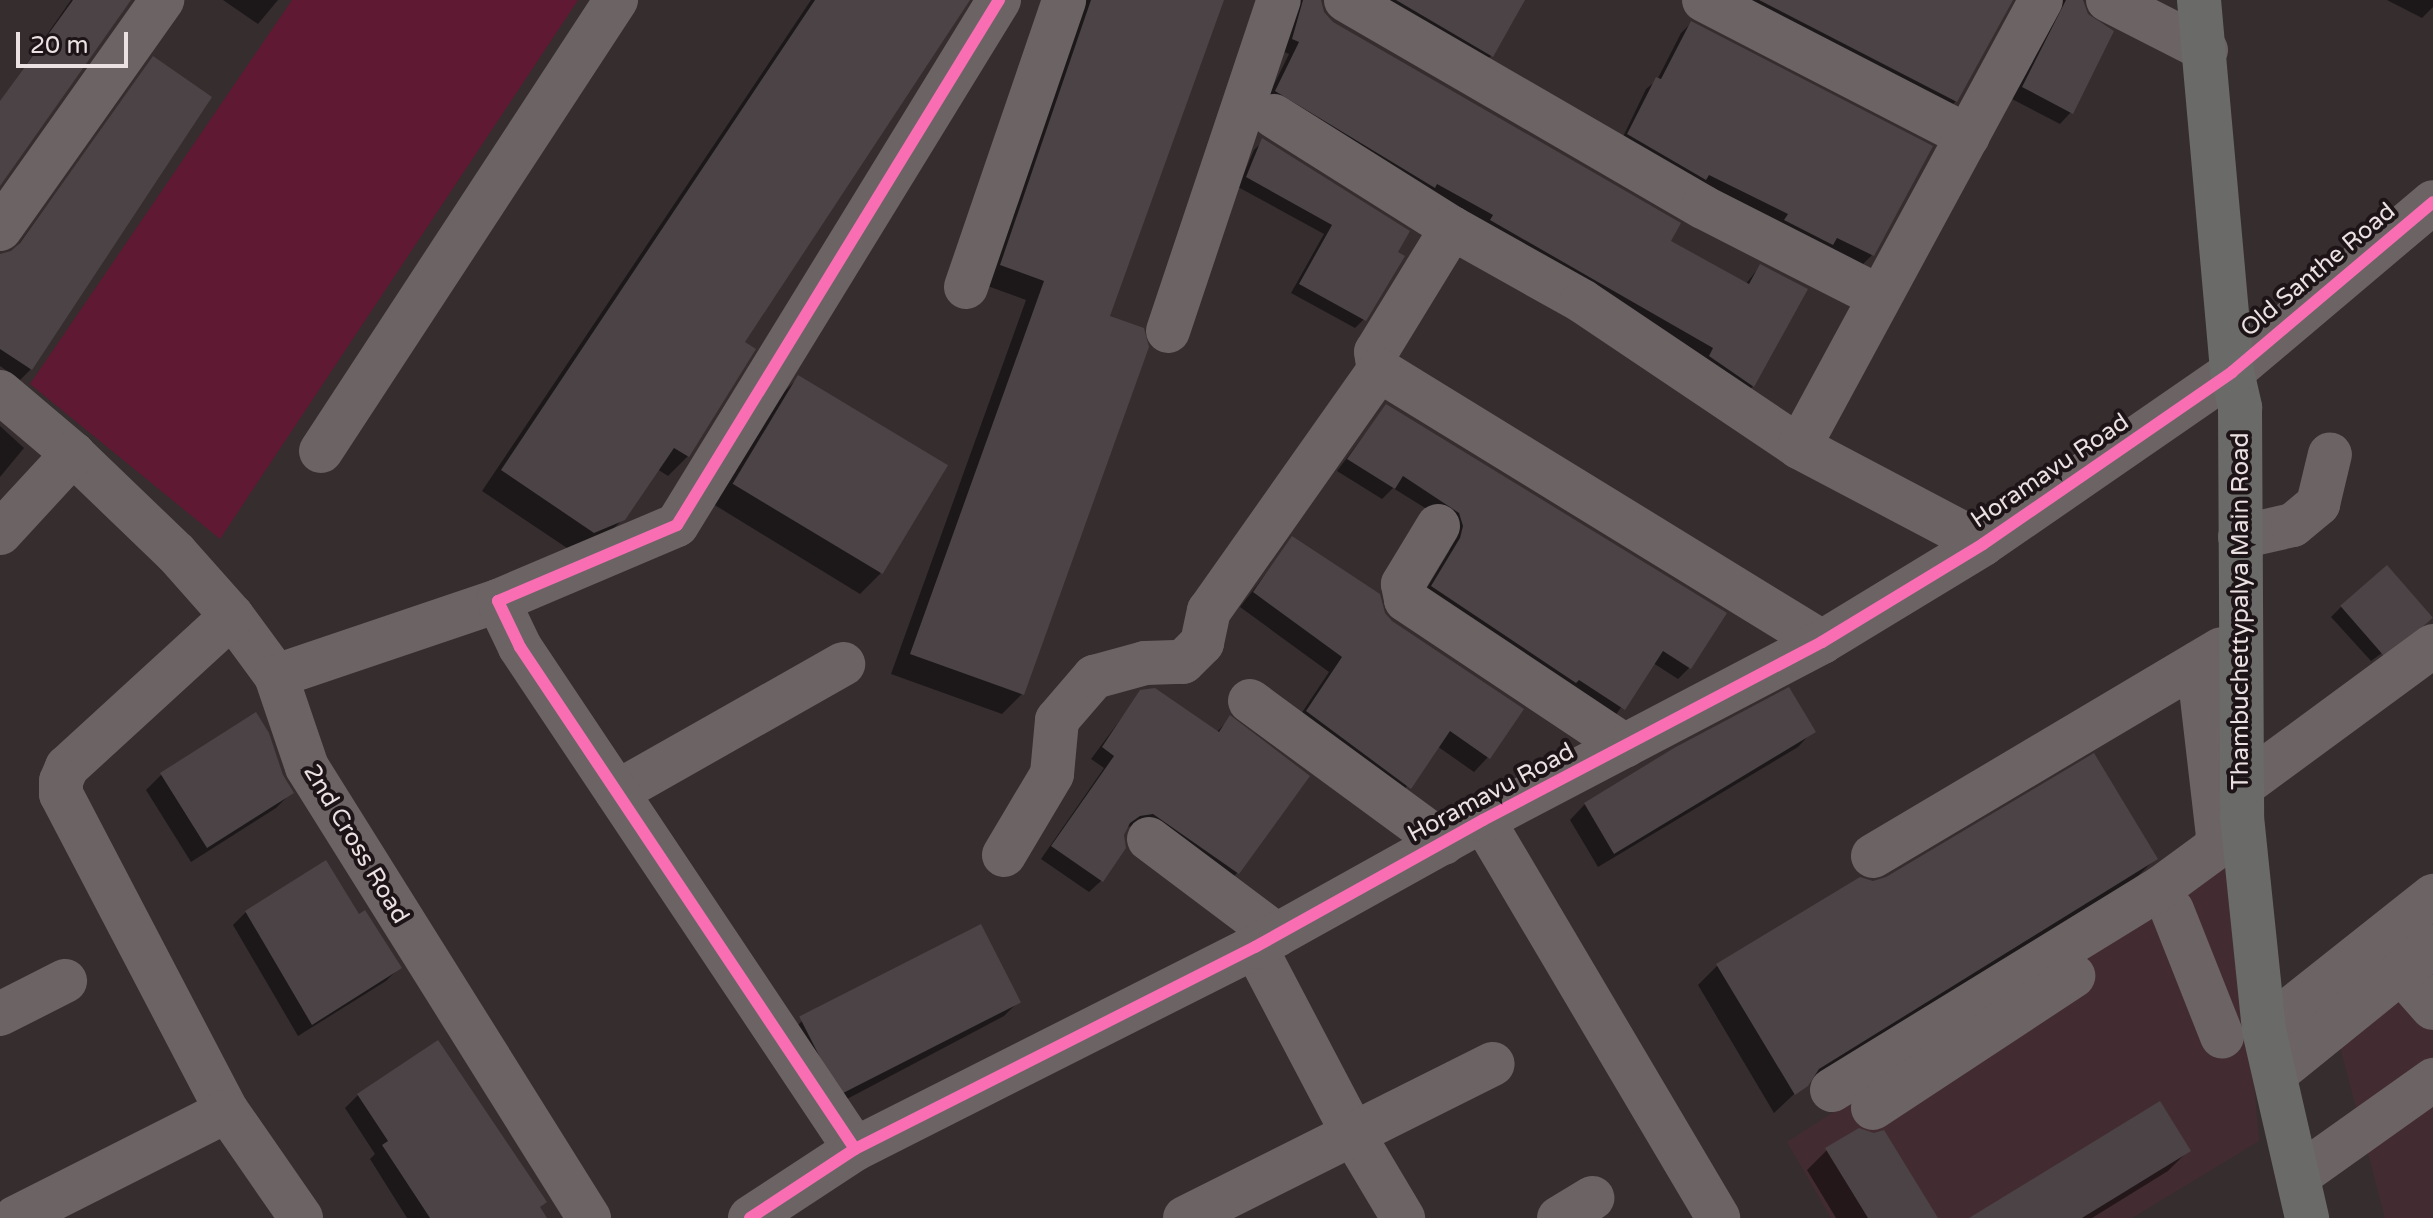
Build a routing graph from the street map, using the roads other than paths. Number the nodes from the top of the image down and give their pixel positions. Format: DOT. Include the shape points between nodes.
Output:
graph roads {
  1 [pos="162,0"];
  2 [pos="616,0"];
  3 [pos="999,0"];
  4 [pos="1064,0"];
  5 [pos="1279,0"];
  6 [pos="1346,0"];
  7 [pos="1704,0"];
  8 [pos="2041,0"];
  9 [pos="2108,0"];
  10 [pos="2199,0"];
  11 [pos="2206,50"];
  12 [pos="1274,116"];
  13 [pos="1968,136"];
  14 [pos="2433,202"];
  15 [pos="1452,228"];
  16 [pos="0,229"];
  17 [pos="966,287"];
  18 [pos="1878,296"];
  19 [pos="1168,331"];
  20 [pos="1379,370"];
  21 [pos="2232,372"];
  22 [pos="0,392"];
  23 [pos="1799,447"];
  24 [pos="321,451"];
  25 [pos="73,454"];
  26 [pos="2330,454"];
  27 [pos="1438,526"];
  28 [pos="0,533"];
  29 [pos="2240,537"];
  30 [pos="1983,544"];
  31 [pos="498,601"];
  32 [pos="232,616"];
  33 [pos="2241,637"];
  34 [pos="1822,642"];
  35 [pos="2433,646"];
  36 [pos="2198,663"];
  37 [pos="843,664"];
  38 [pos="276,676"];
  39 [pos="1250,701"];
  40 [pos="1625,746"];
  41 [pos="2241,787"];
  42 [pos="617,792"];
  43 [pos="1483,820"];
  44 [pos="1149,839"];
  45 [pos="1443,843"];
  46 [pos="1004,855"];
  47 [pos="1873,856"];
  48 [pos="2246,856"];
  49 [pos="2433,896"];
  50 [pos="2172,910"];
  51 [pos="1266,941"];
  52 [pos="2417,959"];
  53 [pos="65,981"];
  54 [pos="2433,1008"];
  55 [pos="0,1014"];
  56 [pos="2264,1030"];
  57 [pos="2222,1036"];
  58 [pos="1493,1064"];
  59 [pos="2275,1074"];
  60 [pos="2433,1080"];
  61 [pos="1832,1090"];
  62 [pos="1873,1108"];
  63 [pos="227,1111"];
  64 [pos="1353,1134"];
  65 [pos="855,1149"];
  66 [pos="2298,1176"];
  67 [pos="806,1203"];
  68 [pos="15,1218"];
  69 [pos="301,1218"];
  70 [pos="589,1218"];
  71 [pos="750,1218"];
  72 [pos="1185,1218"];
  73 [pos="1403,1218"];
  74 [pos="1718,1218"];
  75 [pos="2307,1218"];
  1 -- 16 [label="street"];
  2 -- 24 [label="street"];
  3 -- 31 [label="street" via="677,525"];
  4 -- 17 [label="street"];
  5 -- 19 [label="street"];
  6 -- 18 [label="street" via="1703,207"];
  7 -- 13 [label="street"];
  8 -- 13 [label="street"];
  9 -- 11 [label="street"];
  10 -- 11 [label="main road, Thambuchettypalya Main Road"];
  11 -- 21 [label="main road, Thambuchettypalya Main Road"];
  12 -- 15 [label="street"];
  13 -- 18 [label="street"];
  14 -- 21 [label="street, Old Santhe Road"];
  15 -- 20 [label="street" via="1376,352"];
  15 -- 23 [label="street" via="1582,301"];
  18 -- 23 [label="street"];
  20 -- 34 [label="street"];
  20 -- 46 [label="street" via="1209,611 1202,643 1183,662 1145,663 1094,677 1057,720 1052,774"];
  21 -- 29 [label="main road, Thambuchettypalya Main Road" via="2240,408"];
  21 -- 30 [label="street, Horamavu Road"];
  22 -- 25 [label="street, 2nd Cross Road"];
  23 -- 30 [label="street"];
  25 -- 28 [label="street"];
  25 -- 32 [label="street, 2nd Cross Road" via="176,553"];
  26 -- 29 [label="street" via="2318,504 2293,525"];
  27 -- 40 [label="street" via="1403,584 1406,600"];
  29 -- 33 [label="main road, Thambuchettypalya Main Road"];
  30 -- 34 [label="street, Horamavu Road"];
  31 -- 38 [label="street"];
  31 -- 42 [label="street" via="520,647"];
  32 -- 38 [label="street, 2nd Cross Road"];
  32 -- 63 [label="street" via="73,762 61,781 65,807"];
  33 -- 36 [label="street"];
  33 -- 41 [label="main road, Thambuchettypalya Main Road"];
  34 -- 40 [label="street, Horamavu Road"];
  35 -- 41 [label="street"];
  36 -- 47 [label="street"];
  36 -- 61 [label="street" via="2218,836 2215,848"];
  37 -- 42 [label="street"];
  38 -- 70 [label="street, 2nd Cross Road" via="307,767"];
  39 -- 45 [label="street"];
  40 -- 43 [label="street, Horamavu Road"];
  41 -- 48 [label="main road, Thambuchettypalya Main Road"];
  42 -- 65 [label="street"];
  43 -- 45 [label="street, Horamavu Road"];
  43 -- 74 [label="street"];
  44 -- 51 [label="street"];
  45 -- 51 [label="street, Horamavu Road"];
  48 -- 50 [label="street"];
  48 -- 56 [label="main road, Thambuchettypalya Main Road"];
  49 -- 56 [label="street"];
  50 -- 57 [label="street"];
  50 -- 62 [label="street"];
  51 -- 64 [label="street"];
  51 -- 65 [label="street, Horamavu Road"];
  52 -- 54 [label="street"];
  52 -- 59 [label="street"];
  53 -- 55 [label="street"];
  56 -- 59 [label="main road, Thambuchettypalya Main Road"];
  58 -- 64 [label="street"];
  59 -- 66 [label="main road, Thambuchettypalya Main Road"];
  60 -- 66 [label="street"];
  63 -- 68 [label="street"];
  63 -- 69 [label="street"];
  64 -- 72 [label="street"];
  64 -- 73 [label="street"];
  65 -- 67 [label="street, Horamavu Road"];
  66 -- 75 [label="main road, Thambuchettypalya Main Road"];
  67 -- 71 [label="street, Horamavu Road"];
}
